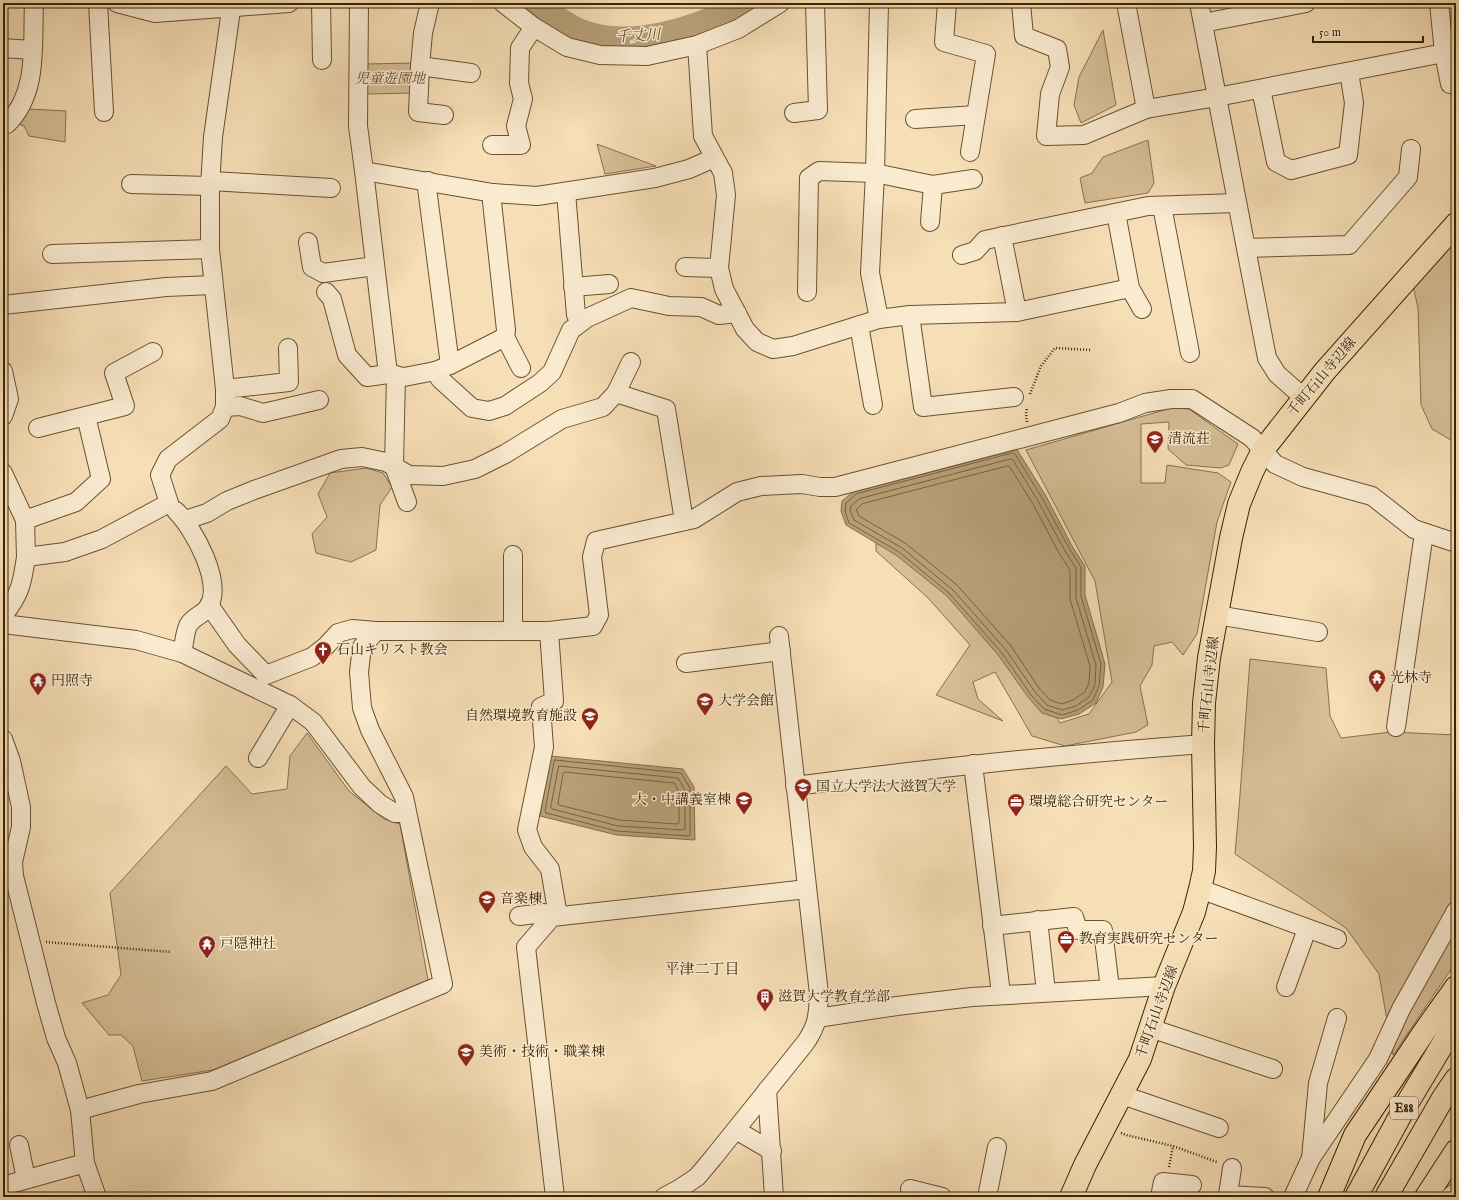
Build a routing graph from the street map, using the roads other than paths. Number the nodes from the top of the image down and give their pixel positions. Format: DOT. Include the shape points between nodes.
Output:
graph roads {
  1 [pos="34,3"];
  2 [pos="98,3"];
  3 [pos="117,3"];
  4 [pos="289,3"];
  5 [pos="321,3"];
  6 [pos="359,3"];
  7 [pos="430,3"];
  8 [pos="503,3"];
  9 [pos="780,3"];
  10 [pos="815,3"];
  11 [pos="880,3"];
  12 [pos="947,3"];
  13 [pos="1020,3"];
  14 [pos="1126,3"];
  15 [pos="1199,3"];
  16 [pos="1306,3"];
  17 [pos="1439,3"];
  18 [pos="232,5"];
  19 [pos="1258,8"];
  20 [pos="1203,23"];
  21 [pos="534,27"];
  22 [pos="698,45"];
  23 [pos="3,48"];
  24 [pos="32,50"];
  25 [pos="1444,53"];
  26 [pos="322,60"];
  27 [pos="420,66"];
  28 [pos="1349,72"];
  29 [pos="471,73"];
  30 [pos="1450,84"];
  31 [pos="1261,89"];
  32 [pos="1217,97"];
  33 [pos="1146,109"];
  34 [pos="104,112"];
  35 [pos="794,112"];
  36 [pos="976,115"];
  37 [pos="444,116"];
  38 [pos="914,119"];
  39 [pos="3,124"];
  40 [pos="492,145"];
  41 [pos="1411,149"];
  42 [pos="970,152"];
  43 [pos="714,158"];
  44 [pos="364,171"];
  45 [pos="875,173"];
  46 [pos="974,179"];
  47 [pos="428,181"];
  48 [pos="211,183"];
  49 [pos="131,184"];
  50 [pos="933,185"];
  51 [pos="331,188"];
  52 [pos="566,192"];
  53 [pos="493,193"];
  54 [pos="1238,203"];
  55 [pos="1162,206"];
  56 [pos="1116,213"];
  57 [pos="930,222"];
  58 [pos="1456,224"];
  59 [pos="1002,236"];
  60 [pos="308,242"];
  61 [pos="1246,248"];
  62 [pos="210,249"];
  63 [pos="52,254"];
  64 [pos="962,255"];
  65 [pos="375,266"];
  66 [pos="685,268"];
  67 [pos="719,268"];
  68 [pos="609,284"];
  69 [pos="213,285"];
  70 [pos="573,287"];
  71 [pos="1130,288"];
  72 [pos="326,292"];
  73 [pos="807,292"];
  74 [pos="3,305"];
  75 [pos="1142,309"];
  76 [pos="1017,312"];
  77 [pos="737,313"];
  78 [pos="576,315"];
  79 [pos="910,315"];
  80 [pos="879,319"];
  81 [pos="859,324"];
  82 [pos="505,337"];
  83 [pos="288,348"];
  84 [pos="153,352"];
  85 [pos="1190,353"];
  86 [pos="631,362"];
  87 [pos="443,368"];
  88 [pos="521,368"];
  89 [pos="3,371"];
  90 [pos="392,374"];
  91 [pos="225,389"];
  92 [pos="616,393"];
  93 [pos="1014,397"];
  94 [pos="1304,397"];
  95 [pos="319,400"];
  96 [pos="873,405"];
  97 [pos="225,407"];
  98 [pos="3,416"];
  99 [pos="86,416"];
  100 [pos="38,428"];
  101 [pos="1263,450"];
  102 [pos="394,466"];
  103 [pos="3,473"];
  104 [pos="408,502"];
  105 [pos="169,503"];
  106 [pos="25,520"];
  107 [pos="185,520"];
  108 [pos="684,521"];
  109 [pos="1424,533"];
  110 [pos="1456,543"];
  111 [pos="512,556"];
  112 [pos="26,557"];
  113 [pos="209,605"];
  114 [pos="1217,615"];
  115 [pos="3,616"];
  116 [pos="3,624"];
  117 [pos="513,630"];
  118 [pos="376,631"];
  119 [pos="549,631"];
  120 [pos="1318,632"];
  121 [pos="182,653"];
  122 [pos="686,663"];
  123 [pos="290,706"];
  124 [pos="1396,727"];
  125 [pos="3,739"];
  126 [pos="1203,744"];
  127 [pos="258,758"];
  128 [pos="973,764"];
  129 [pos="795,786"];
  130 [pos="406,808"];
  131 [pos="807,889"];
  132 [pos="1200,889"];
  133 [pos="1456,911"];
  134 [pos="519,916"];
  135 [pos="555,917"];
  136 [pos="1038,920"];
  137 [pos="992,926"];
  138 [pos="1307,929"];
  139 [pos="1337,939"];
  140 [pos="1164,986"];
  141 [pos="1286,987"];
  142 [pos="1456,987"];
  143 [pos="1110,989"];
  144 [pos="1046,992"];
  145 [pos="1001,994"];
  146 [pos="817,1018"];
  147 [pos="1337,1018"];
  148 [pos="1456,1022"];
  149 [pos="1150,1028"];
  150 [pos="1273,1069"];
  151 [pos="1456,1079"];
  152 [pos="767,1090"];
  153 [pos="1122,1095"];
  154 [pos="80,1110"];
  155 [pos="1219,1128"];
  156 [pos="736,1130"];
  157 [pos="1355,1135"];
  158 [pos="19,1144"];
  159 [pos="997,1147"];
  160 [pos="772,1151"];
  161 [pos="1456,1151"];
  162 [pos="1311,1158"];
  163 [pos="85,1163"];
  164 [pos="1232,1168"];
  165 [pos="26,1179"];
  166 [pos="1192,1185"];
  167 [pos="3,1186"];
  168 [pos="910,1189"];
  169 [pos="1162,1189"];
  170 [pos="1456,1192"];
  171 [pos="97,1197"];
  172 [pos="555,1197"];
  173 [pos="664,1197"];
  174 [pos="774,1197"];
  175 [pos="942,1197"];
  176 [pos="988,1197"];
  177 [pos="1071,1197"];
  178 [pos="1265,1197"];
  179 [pos="1293,1197"];
  180 [pos="1313,1197"];
  181 [pos="1329,1197"];
  182 [pos="1356,1197"];
  183 [pos="1386,1197"];
  184 [pos="1426,1197"];
  185 [pos="1450,1197"];
  1 -- 24 [label="street"];
  2 -- 34 [label="street"];
  3 -- 18 [label="street" via="155,13"];
  4 -- 18 [label="street"];
  5 -- 26 [label="street"];
  6 -- 44 [label="street" via="358,126"];
  7 -- 27 [label="street" via="423,33"];
  8 -- 21 [label="street"];
  9 -- 22 [label="street" via="738,29"];
  10 -- 35 [label="street" via="818,110"];
  11 -- 45 [label="street"];
  12 -- 36 [label="street" via="944,42 986,54"];
  13 -- 33 [label="street" via="1024,36 1057,49 1060,67 1050,94 1046,136 1084,136"];
  14 -- 33 [label="street"];
  15 -- 20 [label="street"];
  16 -- 19 [label="street"];
  17 -- 25 [label="street"];
  18 -- 48 [label="street" via="213,137"];
  19 -- 20 [label="street"];
  20 -- 32 [label="street"];
  21 -- 22 [label="street" via="567,47 600,55 647,56"];
  21 -- 40 [label="street" via="520,48 520,83 523,99 516,126 521,145"];
  22 -- 43 [label="street" via="703,136"];
  23 -- 24 [label="street"];
  24 -- 39 [label="street" via="32,72 25,97 16,115 7,124"];
  25 -- 28 [label="street"];
  25 -- 30 [label="street"];
  27 -- 29 [label="street"];
  27 -- 37 [label="street" via="418,112"];
  28 -- 31 [label="street"];
  28 -- 31 [label="street" via="1354,103 1348,155 1291,170 1276,162"];
  31 -- 32 [label="street"];
  32 -- 33 [label="street"];
  32 -- 54 [label="street"];
  36 -- 38 [label="street"];
  36 -- 42 [label="street"];
  41 -- 61 [label="street" via="1408,177 1349,245"];
  43 -- 52 [label="street" via="689,169 655,178"];
  43 -- 67 [label="street" via="723,173 726,195"];
  44 -- 47 [label="street"];
  44 -- 65 [label="street"];
  45 -- 50 [label="street"];
  45 -- 73 [label="street" via="819,171 809,178"];
  45 -- 80 [label="street" via="870,273"];
  46 -- 50 [label="street"];
  47 -- 53 [label="street"];
  47 -- 87 [label="street"];
  48 -- 49 [label="street"];
  48 -- 51 [label="street"];
  48 -- 62 [label="street"];
  50 -- 57 [label="street"];
  52 -- 53 [label="street" via="537,196"];
  52 -- 70 [label="street"];
  53 -- 82 [label="street"];
  54 -- 55 [label="street"];
  54 -- 61 [label="street"];
  55 -- 56 [label="street" via="1148,206"];
  55 -- 85 [label="street"];
  56 -- 59 [label="street"];
  56 -- 71 [label="street"];
  58 -- 94 [label="main road, 千町石山寺辺線"];
  59 -- 64 [label="street" via="985,240 975,251"];
  59 -- 76 [label="street"];
  60 -- 65 [label="street" via="312,267 322,273"];
  61 -- 94 [label="street" via="1267,358 1277,374"];
  62 -- 63 [label="street"];
  62 -- 69 [label="street"];
  65 -- 90 [label="street"];
  66 -- 67 [label="street"];
  67 -- 77 [label="street" via="724,290"];
  68 -- 70 [label="street"];
  69 -- 74 [label="street" via="166,286"];
  69 -- 91 [label="street"];
  70 -- 78 [label="street"];
  71 -- 75 [label="street"];
  71 -- 76 [label="street"];
  72 -- 90 [label="street" via="332,299 347,355 367,377"];
  76 -- 79 [label="street"];
  77 -- 81 [label="street" via="745,329 756,342 773,349 793,346"];
  77 -- 87 [label="street" via="719,315 700,307 669,306 631,298 587,318 571,330 552,372 505,406 489,411 472,408 440,380"];
  79 -- 80 [label="street"];
  79 -- 93 [label="street" via="924,408"];
  80 -- 81 [label="street"];
  81 -- 96 [label="street"];
  82 -- 87 [label="street"];
  82 -- 88 [label="street"];
  83 -- 91 [label="street" via="289,382"];
  84 -- 99 [label="street" via="114,373 126,406"];
  86 -- 92 [label="street"];
  87 -- 90 [label="street" via="404,377"];
  89 -- 98 [label="street" via="9,399"];
  90 -- 102 [label="street"];
  91 -- 97 [label="street"];
  92 -- 102 [label="street" via="603,407 562,419 475,469 443,476 409,474"];
  92 -- 108 [label="street" via="666,409"];
  94 -- 101 [label="main road, 千町石山寺辺線"];
  95 -- 97 [label="street" via="263,412 240,406"];
  97 -- 105 [label="street" via="220,419 168,459 160,475"];
  99 -- 100 [label="street"];
  99 -- 106 [label="street" via="101,479 76,502"];
  101 -- 108 [label="street" via="1252,438 1192,399 1170,399 1145,403 1119,413 835,487 802,484 761,486 737,492 694,519"];
  101 -- 109 [label="street" via="1275,464 1303,477 1372,496 1414,529"];
  101 -- 114 [label="main road, 千町石山寺辺線" via="1239,504"];
  102 -- 104 [label="street"];
  102 -- 107 [label="street" via="362,457 341,459 254,490 207,513"];
  103 -- 106 [label="street"];
  105 -- 107 [label="street"];
  105 -- 112 [label="street" via="102,539 65,552"];
  106 -- 112 [label="street"];
  107 -- 113 [label="street" via="205,556 212,590"];
  108 -- 119 [label="street" via="596,542 592,557 599,615 593,626"];
  109 -- 110 [label="street"];
  109 -- 124 [label="street"];
  111 -- 117 [label="street"];
  112 -- 115 [label="street" via="22,582 15,600"];
  113 -- 118 [label="street" via="237,645 266,676 312,657 338,633 352,629"];
  113 -- 121 [label="street" via="188,624"];
  114 -- 120 [label="street"];
  114 -- 126 [label="main road, 千町石山寺辺線" via="1208,665"];
  116 -- 121 [label="street" via="136,640"];
  117 -- 118 [label="street"];
  117 -- 119 [label="street"];
  118 -- 130 [label="street" via="362,647 359,672 362,708 370,730 404,798"];
  119 -- 135 [label="street" via="554,701 541,707 544,748 527,830 533,847 550,869"];
  121 -- 123 [label="street"];
  122 -- 129 [label="street" via="780,644"];
  123 -- 127 [label="street"];
  123 -- 130 [label="street" via="313,722 362,787 380,804 395,813 401,813"];
  125 -- 154 [label="street" via="12,761 21,807 21,827 13,862 14,876 56,1038 67,1063"];
  126 -- 128 [label="street"];
  126 -- 132 [label="main road, 千町石山寺辺線" via="1205,847"];
  128 -- 129 [label="street"];
  128 -- 137 [label="street"];
  129 -- 131 [label="street"];
  130 -- 154 [label="street" via="443,984 212,1081 139,1094"];
  131 -- 135 [label="street"];
  131 -- 146 [label="street" via="819,994"];
  132 -- 138 [label="street"];
  132 -- 140 [label="main road, 千町石山寺辺線" via="1194,912"];
  133 -- 162 [label="street" via="1401,1009 1378,1059"];
  134 -- 135 [label="street" via="544,913"];
  135 -- 172 [label="street" via="526,947"];
  136 -- 137 [label="street"];
  136 -- 143 [label="street" via="1074,916 1078,930 1103,930"];
  136 -- 144 [label="street"];
  137 -- 145 [label="street"];
  138 -- 139 [label="street"];
  138 -- 141 [label="street"];
  140 -- 143 [label="street"];
  140 -- 149 [label="main road, 千町石山寺辺線"];
  142 -- 157 [label="main road"];
  143 -- 144 [label="street"];
  144 -- 145 [label="street"];
  145 -- 146 [label="street"];
  146 -- 152 [label="street" via="806,1042"];
  147 -- 162 [label="street" via="1318,1083"];
  148 -- 182 [label="main road, E88" via="1405,1107"];
  149 -- 150 [label="street"];
  149 -- 153 [label="main road, 千町石山寺辺線" via="1140,1059"];
  151 -- 183 [label="main road, E88"];
  152 -- 156 [label="street"];
  152 -- 160 [label="street"];
  153 -- 155 [label="street"];
  153 -- 177 [label="main road, 千町石山寺辺線"];
  154 -- 163 [label="street"];
  156 -- 160 [label="street"];
  156 -- 173 [label="street" via="697,1177"];
  157 -- 180 [label="main road" via="1324,1176"];
  157 -- 181 [label="main road"];
  158 -- 165 [label="street"];
  159 -- 176 [label="street"];
  160 -- 174 [label="street"];
  161 -- 184 [label="main road"];
  162 -- 179 [label="street"];
  163 -- 165 [label="street"];
  163 -- 171 [label="street"];
  164 -- 178 [label="street" via="1228,1195"];
  165 -- 167 [label="street"];
  166 -- 169 [label="street"];
  168 -- 175 [label="street"];
  170 -- 185 [label="street"];
}
